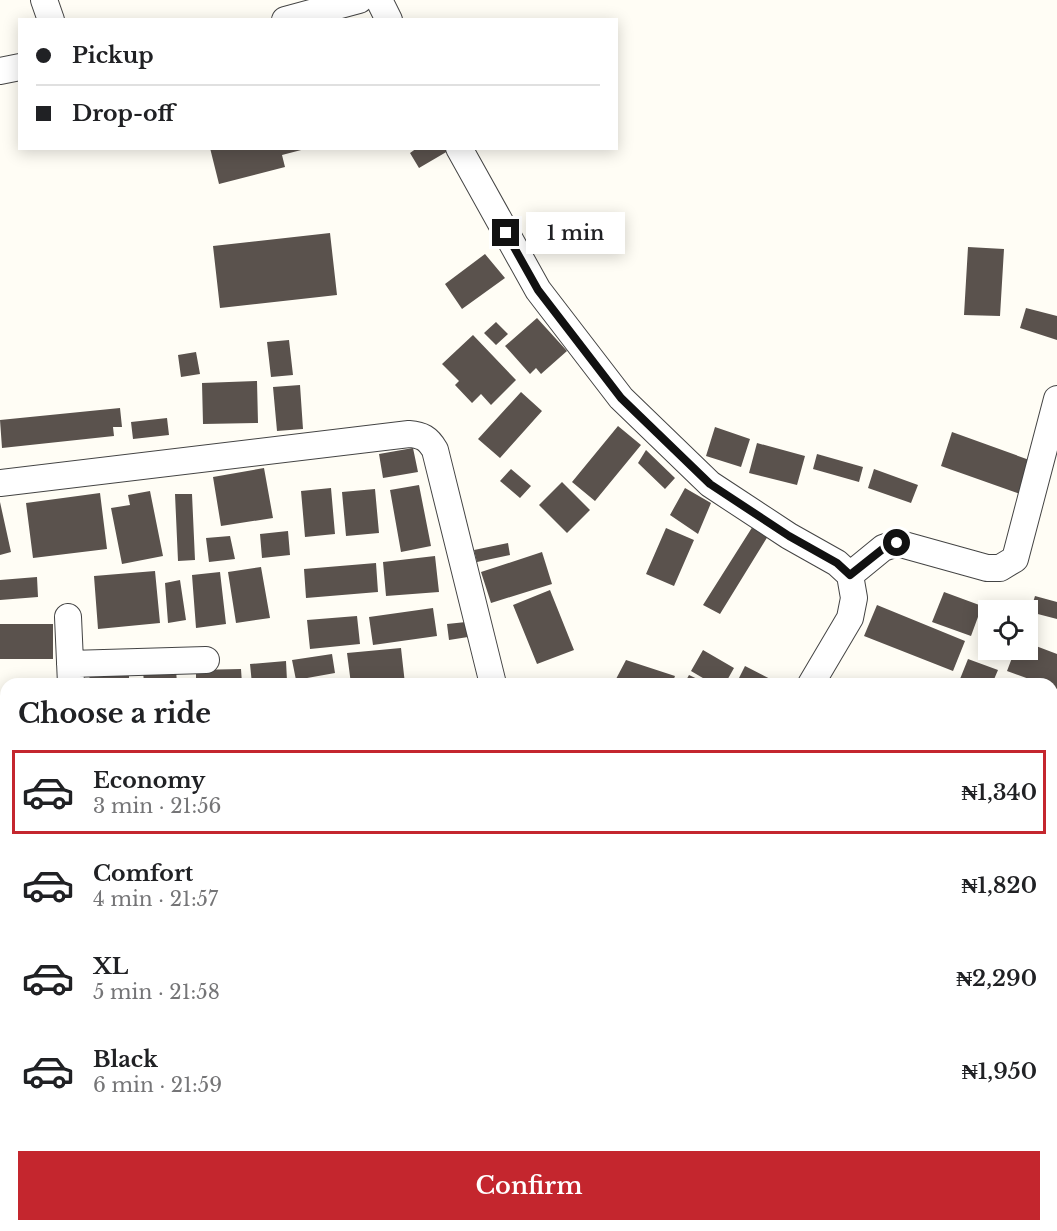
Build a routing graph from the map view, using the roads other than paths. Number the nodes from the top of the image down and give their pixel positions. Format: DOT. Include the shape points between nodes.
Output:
graph roads {
  1 [pos="44,0"];
  2 [pos="359,0"];
  3 [pos="379,0"];
  4 [pos="50,18"];
  5 [pos="292,18"];
  6 [pos="388,18"];
  7 [pos="18,67"];
  8 [pos="0,71"];
  9 [pos="460,150"];
  10 [pos="1057,399"];
  11 [pos="0,483"];
  12 [pos="850,575"];
  13 [pos="68,617"];
  14 [pos="206,660"];
  15 [pos="70,674"];
  16 [pos="492,678"];
  17 [pos="815,678"];
  1 -- 4 [label="street"];
  2 -- 5 [label="street"];
  3 -- 6 [label="street"];
  7 -- 8 [label="street"];
  9 -- 12 [label="street" via="538,290 621,398 710,484"];
  10 -- 12 [label="street" via="1015,559 1000,568 987,568 897,543 884,548"];
  11 -- 16 [label="street" via="421,435 435,450"];
  12 -- 17 [label="street" via="854,598 850,618"];
  13 -- 15 [label="street"];
  14 -- 15 [label="street"];
}
